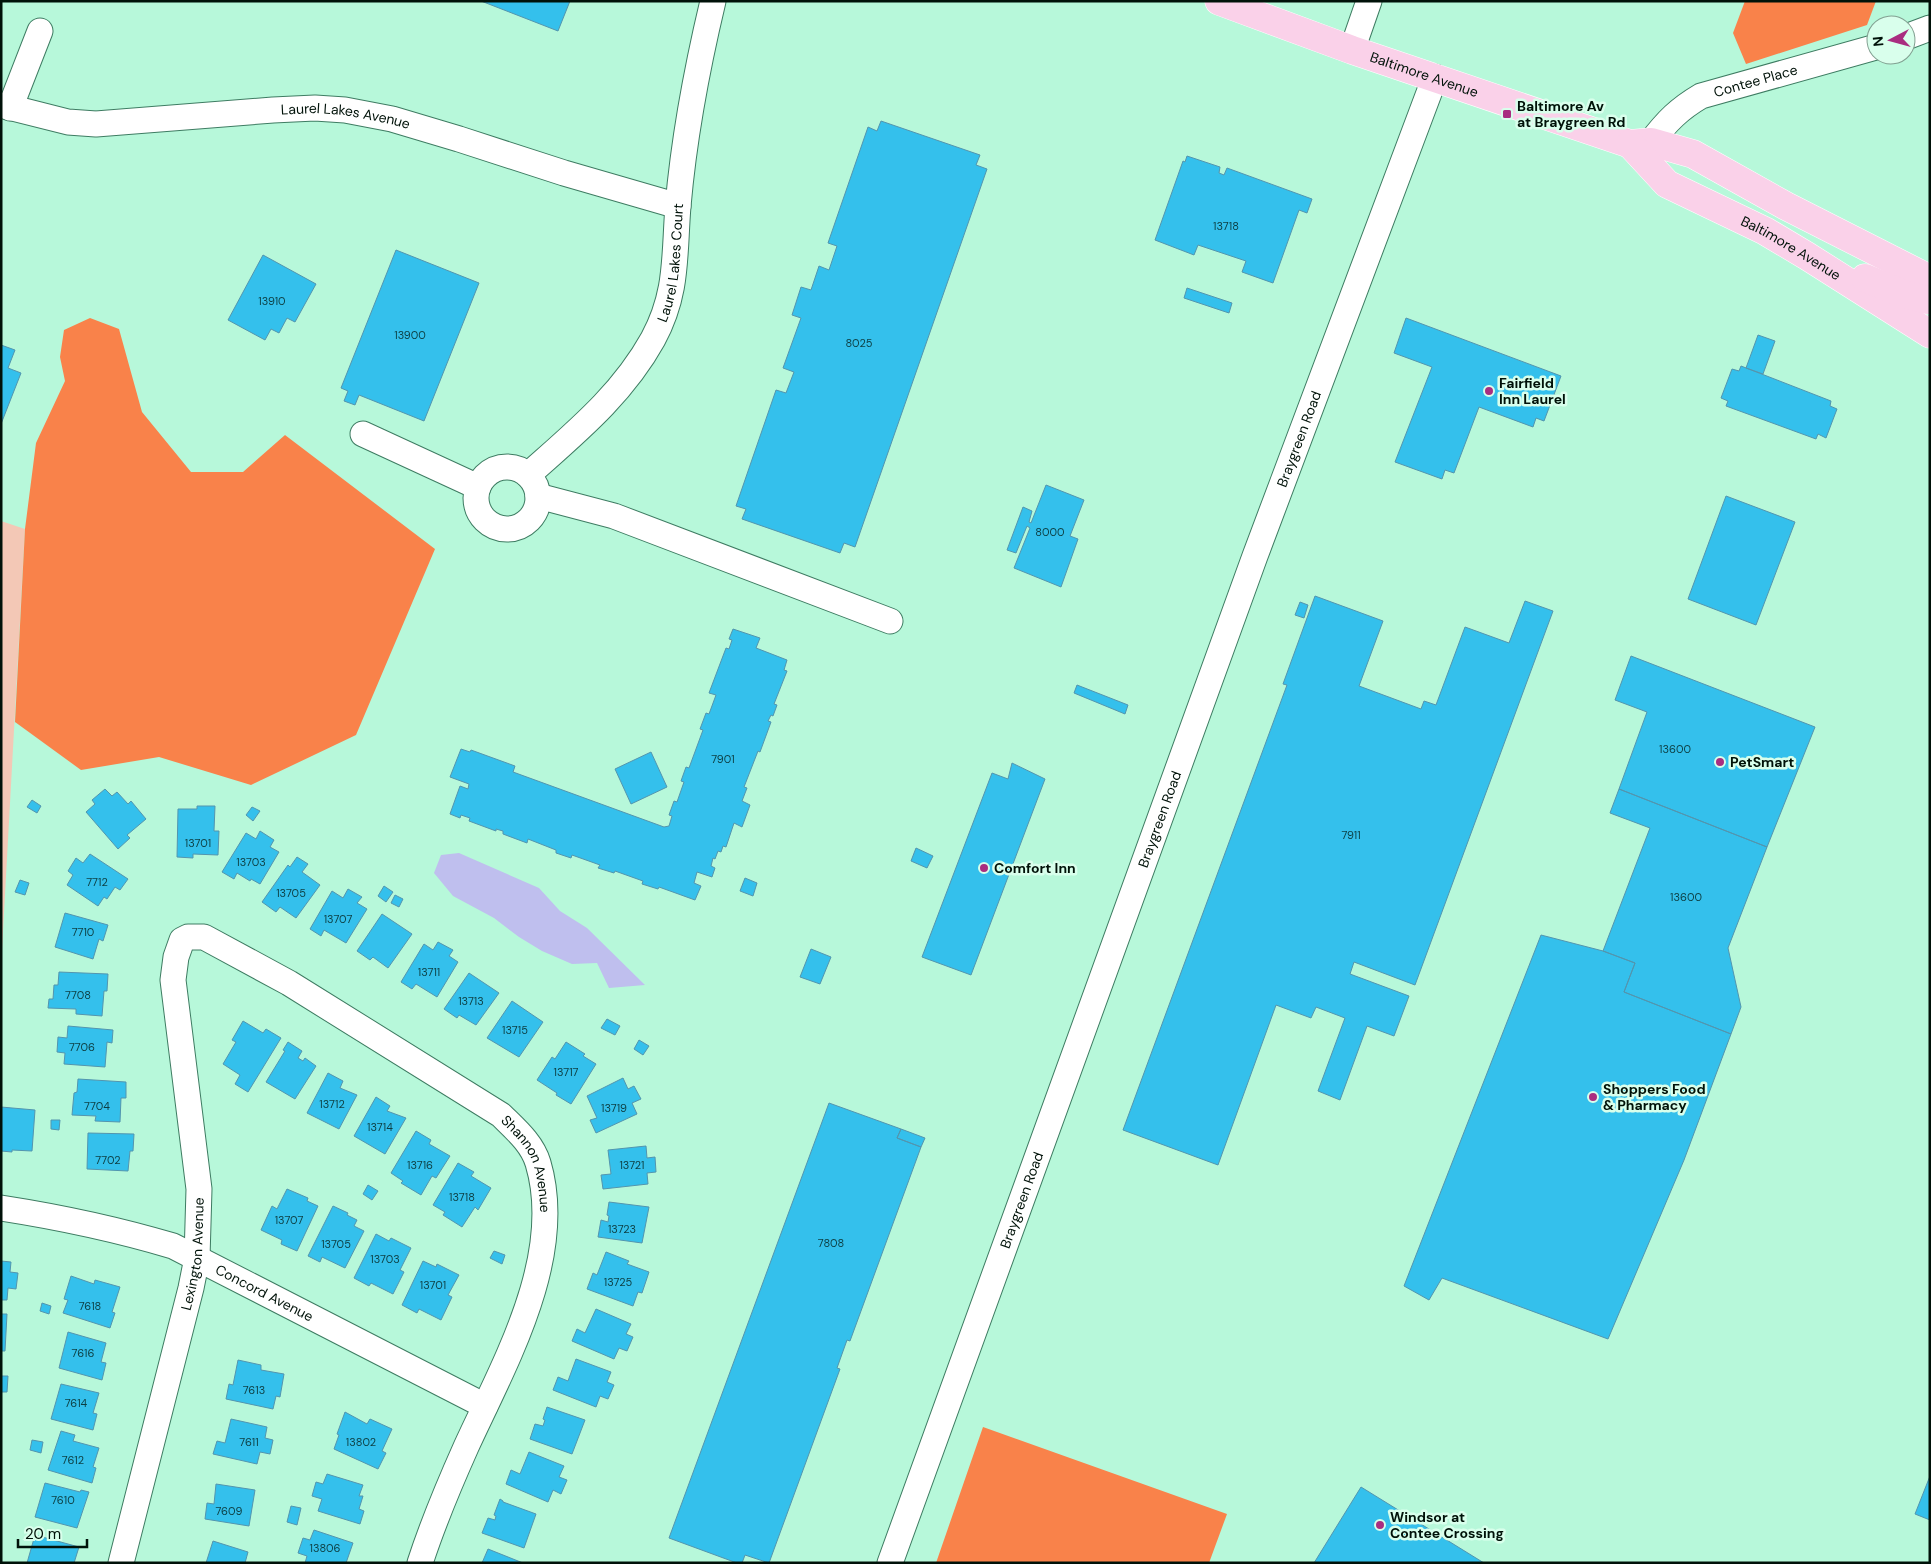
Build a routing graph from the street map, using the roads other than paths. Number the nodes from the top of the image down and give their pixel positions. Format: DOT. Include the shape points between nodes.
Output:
graph roads {
  1 [pos="713,1"];
  2 [pos="1219,1"];
  3 [pos="1369,1"];
  4 [pos="1930,28"];
  5 [pos="40,31"];
  6 [pos="1916,33"];
  7 [pos="1352,50"];
  8 [pos="1866,50"];
  9 [pos="1435,77"];
  10 [pos="6,106"];
  11 [pos="1640,143"];
  12 [pos="678,206"];
  13 [pos="1807,256"];
  14 [pos="1930,279"];
  15 [pos="1930,299"];
  16 [pos="1930,334"];
  17 [pos="363,434"];
  18 [pos="533,486"];
  19 [pos="478,487"];
  20 [pos="890,621"];
  21 [pos="182,940"];
  22 [pos="1,1208"];
  23 [pos="197,1258"];
  24 [pos="485,1406"];
  25 [pos="121,1563"];
  26 [pos="420,1563"];
  27 [pos="890,1563"];
  1 -- 12 [label="street, Laurel Lakes Court" via="700,54"];
  2 -- 7 [label="main road, Baltimore Avenue"];
  3 -- 7 [label="street"];
  4 -- 6 [label="street"];
  5 -- 10 [label="street"];
  7 -- 9 [label="main road, Baltimore Avenue"];
  8 -- 11 [label="street, Contee Place" via="1701,96 1683,106"];
  9 -- 11 [label="main road, Baltimore Avenue"];
  9 -- 27 [label="street, Braygreen Road" via="1255,556"];
  10 -- 12 [label="street, Laurel Lakes Avenue" via="68,122 96,124 273,110 345,110 451,136"];
  11 -- 13 [label="main road, Baltimore Avenue" via="1667,184 1765,231"];
  11 -- 14 [label="main road, Baltimore Avenue" via="1693,154 1786,206"];
  12 -- 18 [label="street, Laurel Lakes Court" via="673,284 653,338 616,393"];
  13 -- 15 [label="main road" via="1904,294"];
  13 -- 16 [label="main road, Baltimore Avenue"];
  17 -- 19 [label="street"];
  18 -- 19 [label="street" via="518,468 506,466 484,477"];
  18 -- 19 [label="street, Laurel Lakes Court" via="536,508 530,519 508,529 486,521 476,499"];
  18 -- 20 [label="street"];
  21 -- 23 [label="street, Lexington Avenue" via="173,980 199,1189"];
  21 -- 24 [label="street, Shannon Avenue" via="204,936 289,983 501,1115 528,1143 537,1161 543,1186 543,1242 522,1320 508,1359"];
  22 -- 23 [label="street, Concord Avenue" via="131,1234 173,1246"];
  23 -- 24 [label="street, Concord Avenue"];
  23 -- 25 [label="street, Lexington Avenue"];
  24 -- 26 [label="street, Shannon Avenue" via="433,1524"];
}
